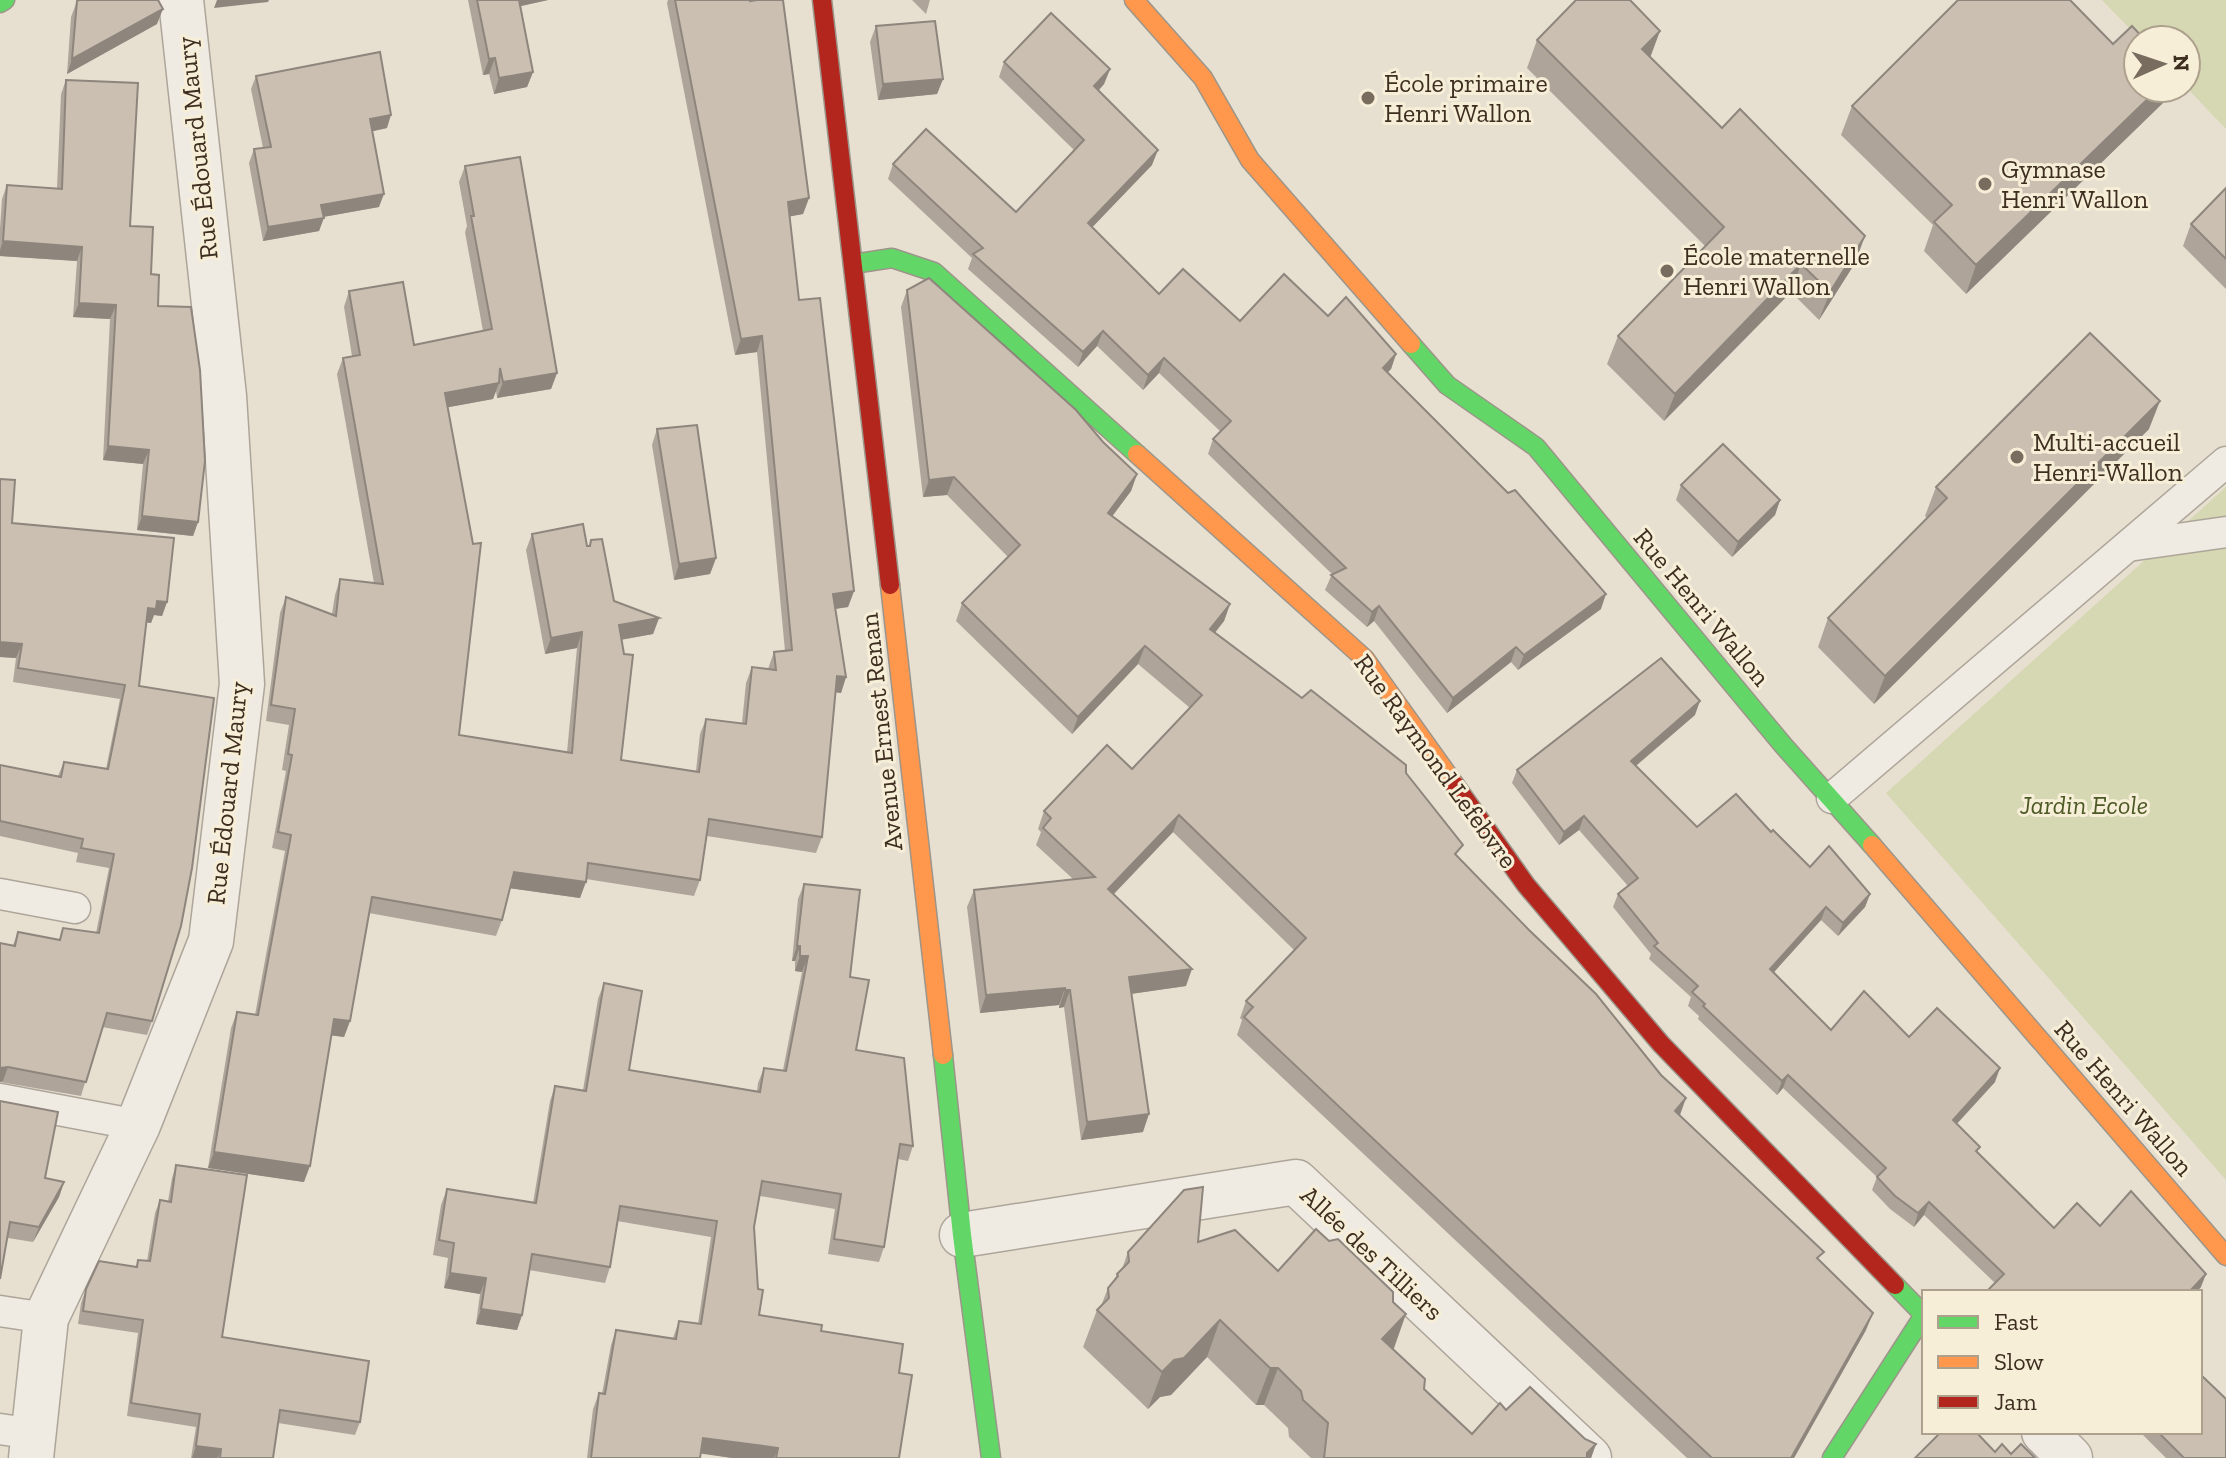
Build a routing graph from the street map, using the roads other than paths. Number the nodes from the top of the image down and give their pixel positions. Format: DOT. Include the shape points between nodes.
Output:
graph roads {
  1 [pos="181,0"];
  2 [pos="822,0"];
  3 [pos="1134,0"];
  4 [pos="853,264"];
  5 [pos="2226,462"];
  6 [pos="2226,532"];
  7 [pos="2128,546"];
  8 [pos="1832,798"];
  9 [pos="0,894"];
  10 [pos="75,908"];
  11 [pos="0,1099"];
  12 [pos="138,1125"];
  13 [pos="962,1235"];
  14 [pos="2226,1256"];
  15 [pos="0,1311"];
  16 [pos="1922,1313"];
  17 [pos="46,1318"];
  18 [pos="1922,1318"];
  19 [pos="2046,1434"];
  20 [pos="22,1440"];
  21 [pos="991,1458"];
  22 [pos="1589,1458"];
  23 [pos="1832,1458"];
  24 [pos="2070,1458"];
  1 -- 12 [label="street, Rue Édouard Maury" via="224,396 242,684 211,941"];
  2 -- 4 [label="street, Avenue Ernest Renan"];
  3 -- 8 [label="street, Rue Henri Wallon" via="1203,78 1250,160 1447,385 1536,447"];
  4 -- 13 [label="street, Avenue Ernest Renan"];
  4 -- 16 [label="street, Rue Raymond Lefebvre" via="892,258 934,272 1365,659 1526,885 1661,1044"];
  5 -- 7 [label="lane"];
  6 -- 7 [label="lane"];
  7 -- 8 [label="lane"];
  8 -- 14 [label="street, Rue Henri Wallon"];
  9 -- 10 [label="lane"];
  11 -- 12 [label="lane"];
  12 -- 17 [label="street, Rue Édouard Maury"];
  13 -- 21 [label="street, Avenue Ernest Renan"];
  13 -- 22 [label="street, Allée des Tilliers" via="1296,1182"];
  15 -- 17 [label="lane"];
  17 -- 20 [label="street, Rue Édouard Maury"];
  18 -- 23 [label="street"];
  19 -- 24 [label="street"];
}
